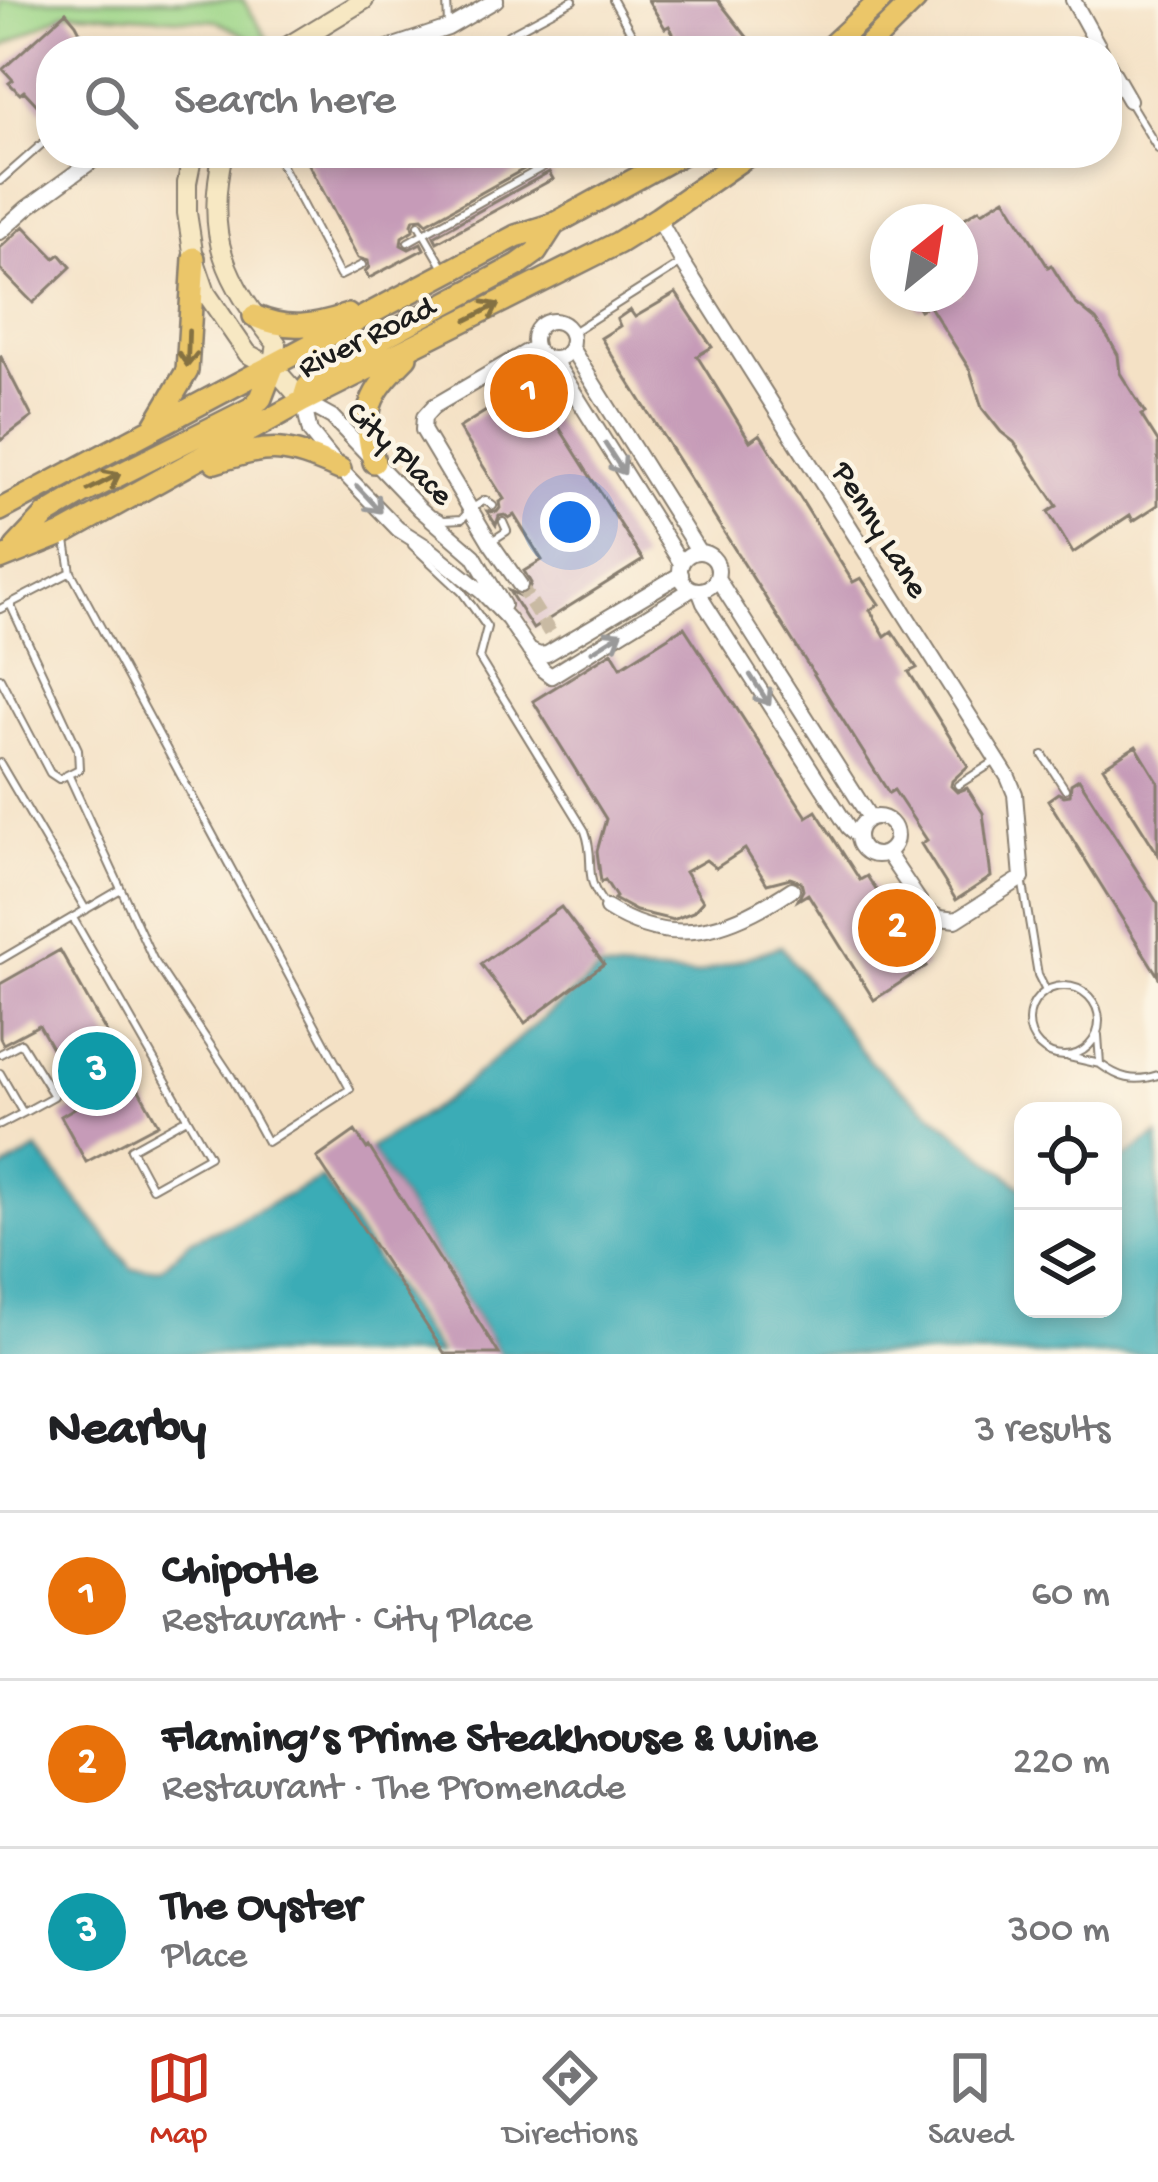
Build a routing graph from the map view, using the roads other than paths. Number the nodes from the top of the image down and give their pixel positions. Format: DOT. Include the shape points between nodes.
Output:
graph roads {
  1 [pos="364,0"];
  2 [pos="447,0"];
  3 [pos="496,0"];
  4 [pos="573,0"];
  5 [pos="613,0"];
  6 [pos="880,0"];
  7 [pos="915,0"];
  8 [pos="1072,0"];
  9 [pos="448,28"];
  10 [pos="306,36"];
  11 [pos="431,36"];
  12 [pos="509,36"];
  13 [pos="633,36"];
  14 [pos="842,36"];
  15 [pos="878,36"];
  16 [pos="1092,36"];
  17 [pos="1122,88"];
  18 [pos="1129,100"];
  19 [pos="36,149"];
  20 [pos="1158,149"];
  21 [pos="81,168"];
  22 [pos="190,168"];
  23 [pos="220,168"];
  24 [pos="283,168"];
  25 [pos="540,168"];
  26 [pos="656,168"];
  27 [pos="733,168"];
  28 [pos="0,181"];
  29 [pos="658,218"];
  30 [pos="419,224"];
  31 [pos="554,224"];
  32 [pos="0,232"];
  33 [pos="424,233"];
  34 [pos="408,242"];
  35 [pos="194,258"];
  36 [pos="683,262"];
  37 [pos="362,265"];
  38 [pos="447,273"];
  39 [pos="395,302"];
  40 [pos="254,316"];
  41 [pos="571,340"];
  42 [pos="419,344"];
  43 [pos="536,347"];
  44 [pos="553,359"];
  45 [pos="273,367"];
  46 [pos="303,401"];
  47 [pos="151,430"];
  48 [pos="374,462"];
  49 [pos="340,469"];
  50 [pos="174,474"];
  51 [pos="493,506"];
  52 [pos="419,509"];
  53 [pos="471,509"];
  54 [pos="0,510"];
  55 [pos="503,522"];
  56 [pos="398,529"];
  57 [pos="64,533"];
  58 [pos="490,542"];
  59 [pos="699,552"];
  60 [pos="6,555"];
  61 [pos="681,569"];
  62 [pos="71,572"];
  63 [pos="717,578"];
  64 [pos="520,585"];
  65 [pos="695,589"];
  66 [pos="10,604"];
  67 [pos="0,609"];
  68 [pos="508,619"];
  69 [pos="529,650"];
  70 [pos="0,678"];
  71 [pos="1043,755"];
  72 [pos="998,760"];
  73 [pos="0,763"];
  74 [pos="69,776"];
  75 [pos="958,784"];
  76 [pos="1065,789"];
  77 [pos="870,818"];
  78 [pos="858,836"];
  79 [pos="887,853"];
  80 [pos="1022,878"];
  81 [pos="121,889"];
  82 [pos="792,890"];
  83 [pos="607,908"];
  84 [pos="86,910"];
  85 [pos="73,918"];
  86 [pos="0,960"];
  87 [pos="1046,992"];
  88 [pos="1097,1033"];
  89 [pos="0,1054"];
  90 [pos="1066,1056"];
  91 [pos="1100,1064"];
  92 [pos="0,1072"];
  93 [pos="1158,1076"];
  94 [pos="23,1113"];
  95 [pos="188,1118"];
  96 [pos="0,1125"];
  1 -- 10 [label="main road"];
  2 -- 9 [label="lane"];
  3 -- 9 [label="street"];
  4 -- 12 [label="lane"];
  5 -- 13 [label="lane"];
  6 -- 14 [label="main road"];
  7 -- 15 [label="main road"];
  8 -- 16 [label="street"];
  9 -- 11 [label="street"];
  17 -- 18 [label="street"];
  18 -- 20 [label="lane"];
  19 -- 28 [label="lane"];
  21 -- 32 [label="street"];
  22 -- 35 [label="main road"];
  23 -- 40 [label="main road" via="220,249"];
  24 -- 37 [label="lane" via="340,276"];
  25 -- 33 [label="lane"];
  26 -- 31 [label="main road, River Road"];
  27 -- 29 [label="main road, River Road"];
  29 -- 36 [label="street, Penny Lane"];
  42 -- 29 [label="main road, River Road, one-way"];
  30 -- 33 [label="lane"];
  31 -- 38 [label="main road, River Road"];
  31 -- 46 [label="main road" via="518,266 322,370"];
  33 -- 34 [label="lane"];
  33 -- 38 [label="lane"];
  35 -- 45 [label="main road" via="234,335"];
  35 -- 47 [label="main road, one-way" via="187,371"];
  36 -- 41 [label="lane"];
  36 -- 72 [label="street, Penny Lane"];
  38 -- 39 [label="main road, River Road"];
  39 -- 40 [label="main road" via="317,326 291,328"];
  39 -- 45 [label="main road, River Road"];
  40 -- 45 [label="main road" via="277,344"];
  41 -- 43 [label="street" via="561,322 546,322"];
  41 -- 44 [label="street"];
  41 -- 59 [label="street"];
  42 -- 46 [label="main road, River Road"];
  42 -- 48 [label="main road" via="367,409"];
  43 -- 44 [label="street"];
  43 -- 53 [label="street, City Place" via="424,417 423,430"];
  44 -- 61 [label="street, one-way"];
  45 -- 46 [label="main road"];
  45 -- 47 [label="main road, River Road"];
  60 -- 45 [label="main road, one-way" via="46,515 252,408"];
  46 -- 48 [label="street, City Place" via="332,417"];
  46 -- 49 [label="street, City Place" via="310,432"];
  46 -- 50 [label="main road, River Road"];
  47 -- 54 [label="main road, River Road"];
  48 -- 52 [label="street, City Place"];
  49 -- 50 [label="main road" via="276,448"];
  49 -- 56 [label="street, City Place, one-way"];
  50 -- 57 [label="main road, River Road"];
  51 -- 53 [label="lane" via="485,500"];
  52 -- 53 [label="lane" via="444,520"];
  52 -- 56 [label="lane"];
  52 -- 68 [label="street, City Place" via="474,556"];
  53 -- 58 [label="street, City Place"];
  55 -- 58 [label="lane" via="507,531"];
  56 -- 68 [label="street, City Place"];
  56 -- 83 [label="lane" via="487,627 478,658 585,831 591,884"];
  57 -- 60 [label="main road, River Road"];
  57 -- 62 [label="lane"];
  58 -- 64 [label="street, City Place"];
  59 -- 61 [label="street"];
  59 -- 63 [label="street" via="713,557"];
  61 -- 65 [label="street"];
  61 -- 69 [label="street" via="547,654"];
  62 -- 66 [label="lane"];
  62 -- 81 [label="lane" via="350,1089 267,1142 153,959"];
  63 -- 65 [label="street"];
  63 -- 77 [label="street"];
  69 -- 65 [label="street, one-way" via="550,676"];
  65 -- 78 [label="street, one-way"];
  66 -- 67 [label="lane"];
  66 -- 74 [label="lane" via="78,749 79,769"];
  68 -- 69 [label="street, City Place"];
  70 -- 74 [label="lane" via="50,773"];
  71 -- 76 [label="lane"];
  72 -- 75 [label="lane"];
  72 -- 80 [label="street, Penny Lane" via="1016,794"];
  73 -- 84 [label="lane"];
  74 -- 81 [label="lane"];
  77 -- 78 [label="street"];
  77 -- 79 [label="street" via="896,831"];
  78 -- 79 [label="street" via="871,854"];
  79 -- 80 [label="street" via="926,911 940,918 956,920"];
  80 -- 87 [label="lane"];
  81 -- 84 [label="lane"];
  82 -- 83 [label="street" via="710,930 684,933 641,926"];
  84 -- 85 [label="lane"];
  85 -- 86 [label="lane"];
  85 -- 95 [label="lane"];
  87 -- 88 [label="lane" via="1060,986 1087,994"];
  87 -- 90 [label="lane" via="1030,1028 1042,1048"];
  88 -- 90 [label="lane"];
  88 -- 91 [label="lane"];
  89 -- 94 [label="lane" via="21,1043 54,1096"];
  90 -- 91 [label="lane"];
  91 -- 93 [label="lane" via="1119,1078"];
  92 -- 94 [label="lane"];
  94 -- 96 [label="lane"];
  95 -- 95 [label="lane" via="131,1149 152,1188 209,1156"];
}
